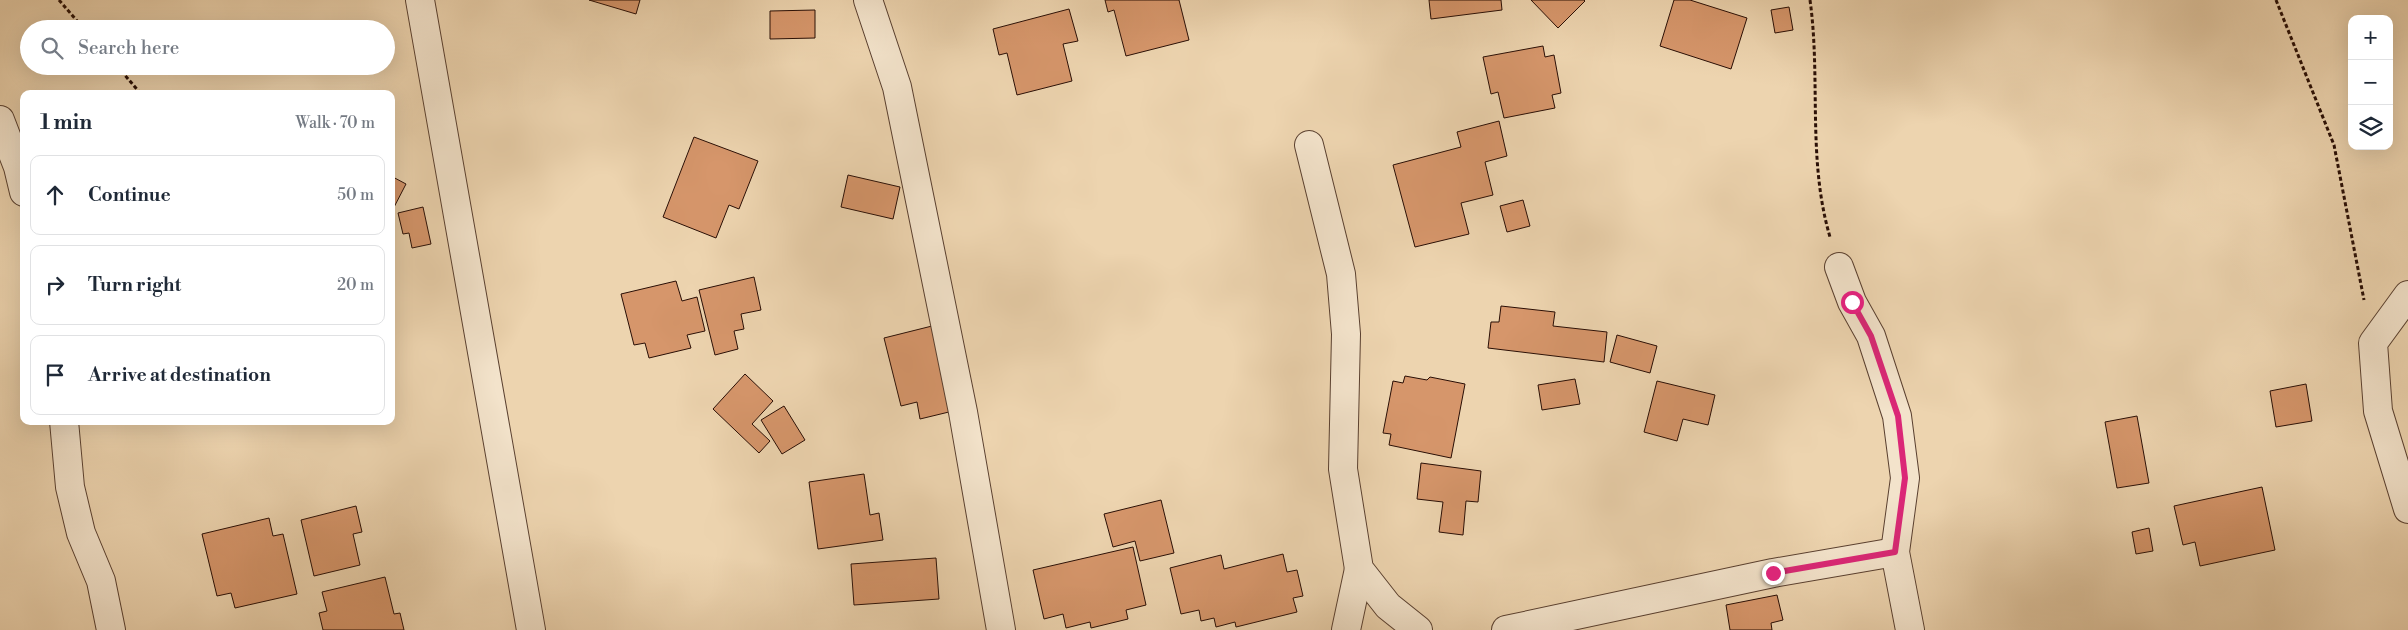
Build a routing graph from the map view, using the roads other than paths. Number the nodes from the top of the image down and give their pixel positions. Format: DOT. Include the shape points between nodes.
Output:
graph roads {
  1 [pos="420,0"];
  2 [pos="868,0"];
  3 [pos="0,120"];
  4 [pos="1309,145"];
  5 [pos="20,175"];
  6 [pos="1839,266"];
  7 [pos="2408,295"];
  8 [pos="64,425"];
  9 [pos="2408,509"];
  10 [pos="1895,552"];
  11 [pos="1359,569"];
  12 [pos="111,630"];
  13 [pos="531,630"];
  14 [pos="1002,630"];
  15 [pos="1346,630"];
  16 [pos="1418,630"];
  17 [pos="1506,630"];
  18 [pos="1910,630"];
  1 -- 13 [label="street"];
  2 -- 14 [label="street" via="897,88 963,412"];
  3 -- 5 [label="street"];
  4 -- 11 [label="street" via="1341,274 1346,334 1344,468"];
  6 -- 10 [label="street" via="1852,302 1871,336 1898,416 1905,478"];
  7 -- 9 [label="street" via="2373,343 2378,411"];
  8 -- 12 [label="street" via="70,487 81,533 101,581"];
  10 -- 17 [label="street" via="1773,573"];
  10 -- 18 [label="street"];
  11 -- 15 [label="street"];
  11 -- 16 [label="street" via="1388,606"];
}
